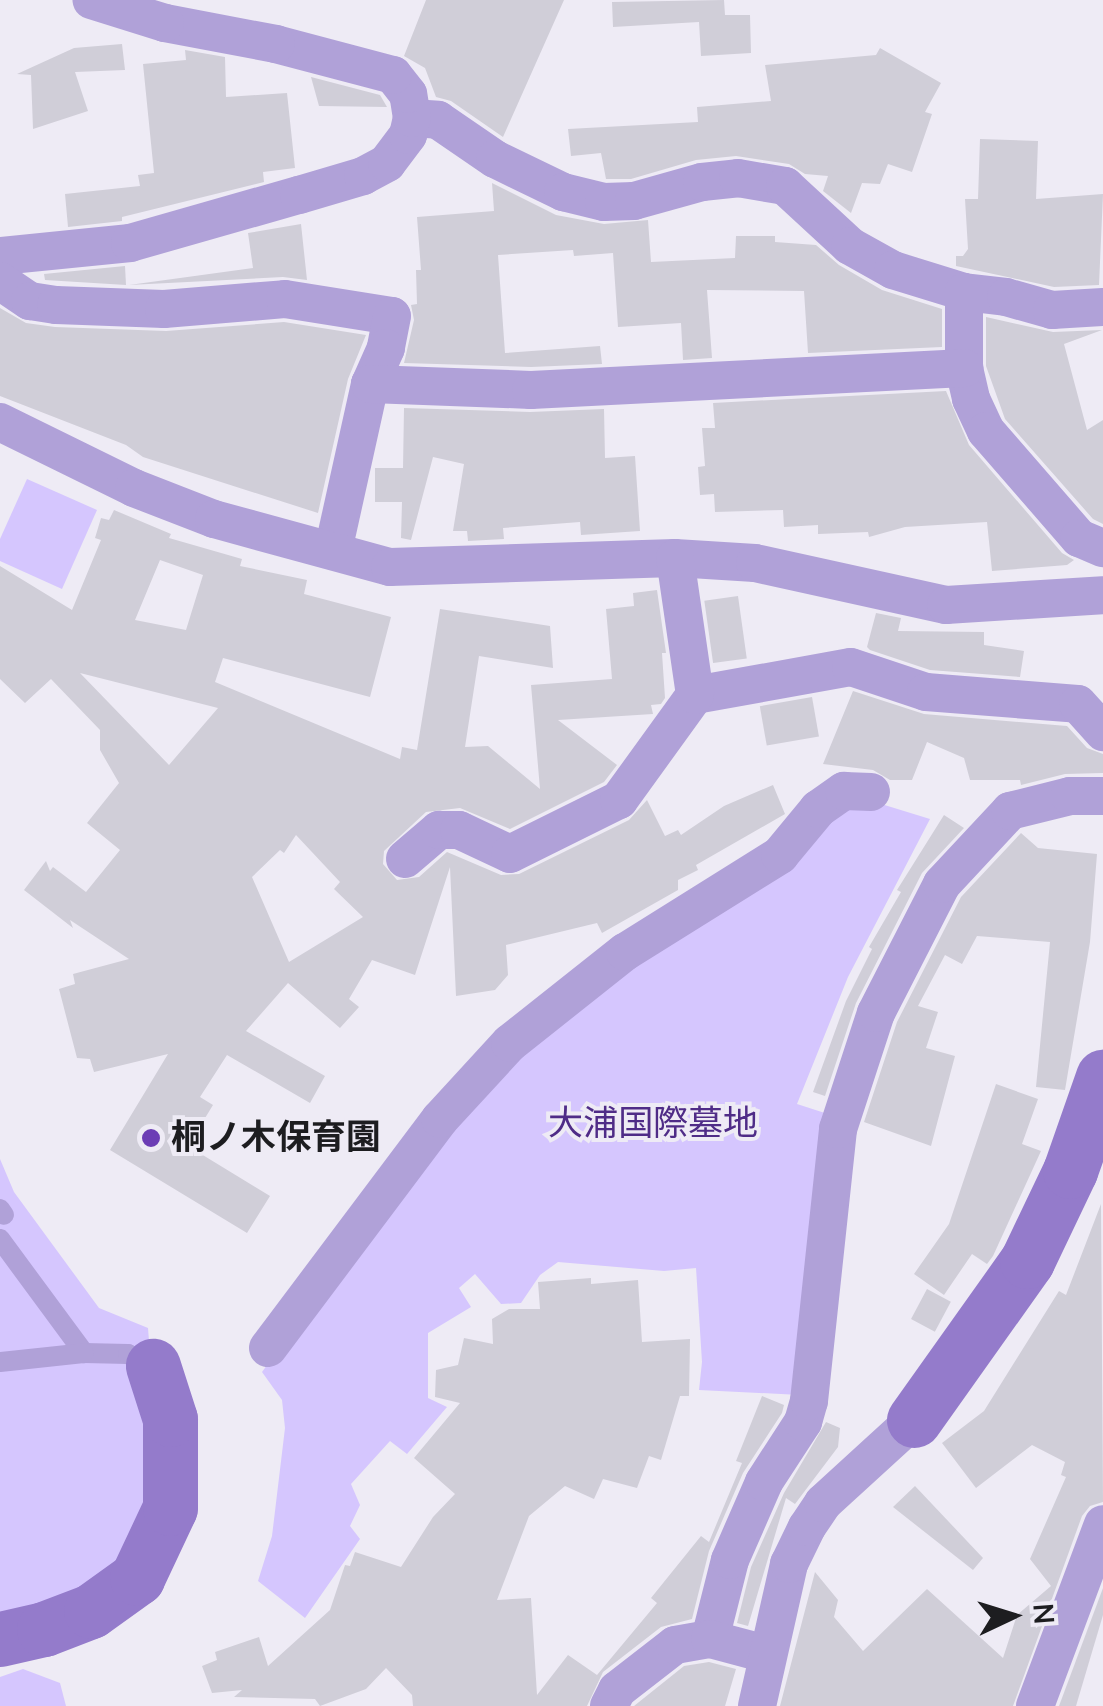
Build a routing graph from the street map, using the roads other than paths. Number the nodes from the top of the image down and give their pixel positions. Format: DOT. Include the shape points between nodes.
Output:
graph roads {
  1 [pos="91,0"];
  2 [pos="163,11"];
  3 [pos="412,118"];
  4 [pos="0,256"];
  5 [pos="0,280"];
  6 [pos="964,292"];
  7 [pos="1103,307"];
  8 [pos="964,368"];
  9 [pos="370,384"];
  10 [pos="0,422"];
  11 [pos="1103,548"];
  12 [pos="332,551"];
  13 [pos="675,558"];
  14 [pos="1103,595"];
  15 [pos="695,695"];
  16 [pos="1103,732"];
  17 [pos="871,792"];
  18 [pos="1103,796"];
  19 [pos="405,858"];
  20 [pos="1103,1077"];
  21 [pos="0,1239"];
  22 [pos="268,1348"];
  23 [pos="84,1353"];
  24 [pos="0,1362"];
  25 [pos="153,1366"];
  26 [pos="914,1420"];
  27 [pos="1103,1524"];
  28 [pos="0,1639"];
  29 [pos="710,1639"];
  30 [pos="766,1654"];
  31 [pos="608,1706"];
  32 [pos="757,1706"];
  33 [pos="1034,1706"];
  1 -- 2 [label="street"];
  2 -- 3 [label="street" via="393,75 408,94"];
  3 -- 4 [label="street" via="388,163 363,176 130,244"];
  3 -- 6 [label="street" via="438,120 563,192 604,202 738,178 785,186 850,246 892,270"];
  5 -- 9 [label="street" via="30,301 56,305 164,310 285,299 392,316"];
  6 -- 7 [label="street" via="1052,310"];
  6 -- 8 [label="street"];
  8 -- 9 [label="street" via="531,390"];
  8 -- 11 [label="street" via="986,430 1079,538"];
  9 -- 12 [label="street"];
  10 -- 12 [label="street" via="214,519"];
  12 -- 13 [label="street" via="390,567"];
  13 -- 14 [label="street" via="756,563 946,605"];
  13 -- 15 [label="street"];
  15 -- 16 [label="street" via="850,667 926,692 1078,704"];
  15 -- 19 [label="street" via="619,800 510,854 459,830 439,830"];
  17 -- 22 [label="street" via="844,791 831,800 780,855 624,952 510,1043 440,1119"];
  18 -- 29 [label="street" via="1070,796 1010,811 942,884 876,1013 838,1129 809,1401 730,1560"];
  20 -- 26 [label="street" via="1070,1171 1027,1261"];
  21 -- 23 [label="lane"];
  23 -- 24 [label="lane"];
  23 -- 25 [label="lane" via="128,1354"];
  25 -- 28 [label="street" via="170,1419 170,1508 137,1578 91,1611"];
  26 -- 30 [label="street" via="823,1503 807,1527 789,1564"];
  27 -- 33 [label="street"];
  29 -- 30 [label="street"];
  29 -- 31 [label="street" via="675,1645 616,1690"];
  30 -- 32 [label="street"];
}
